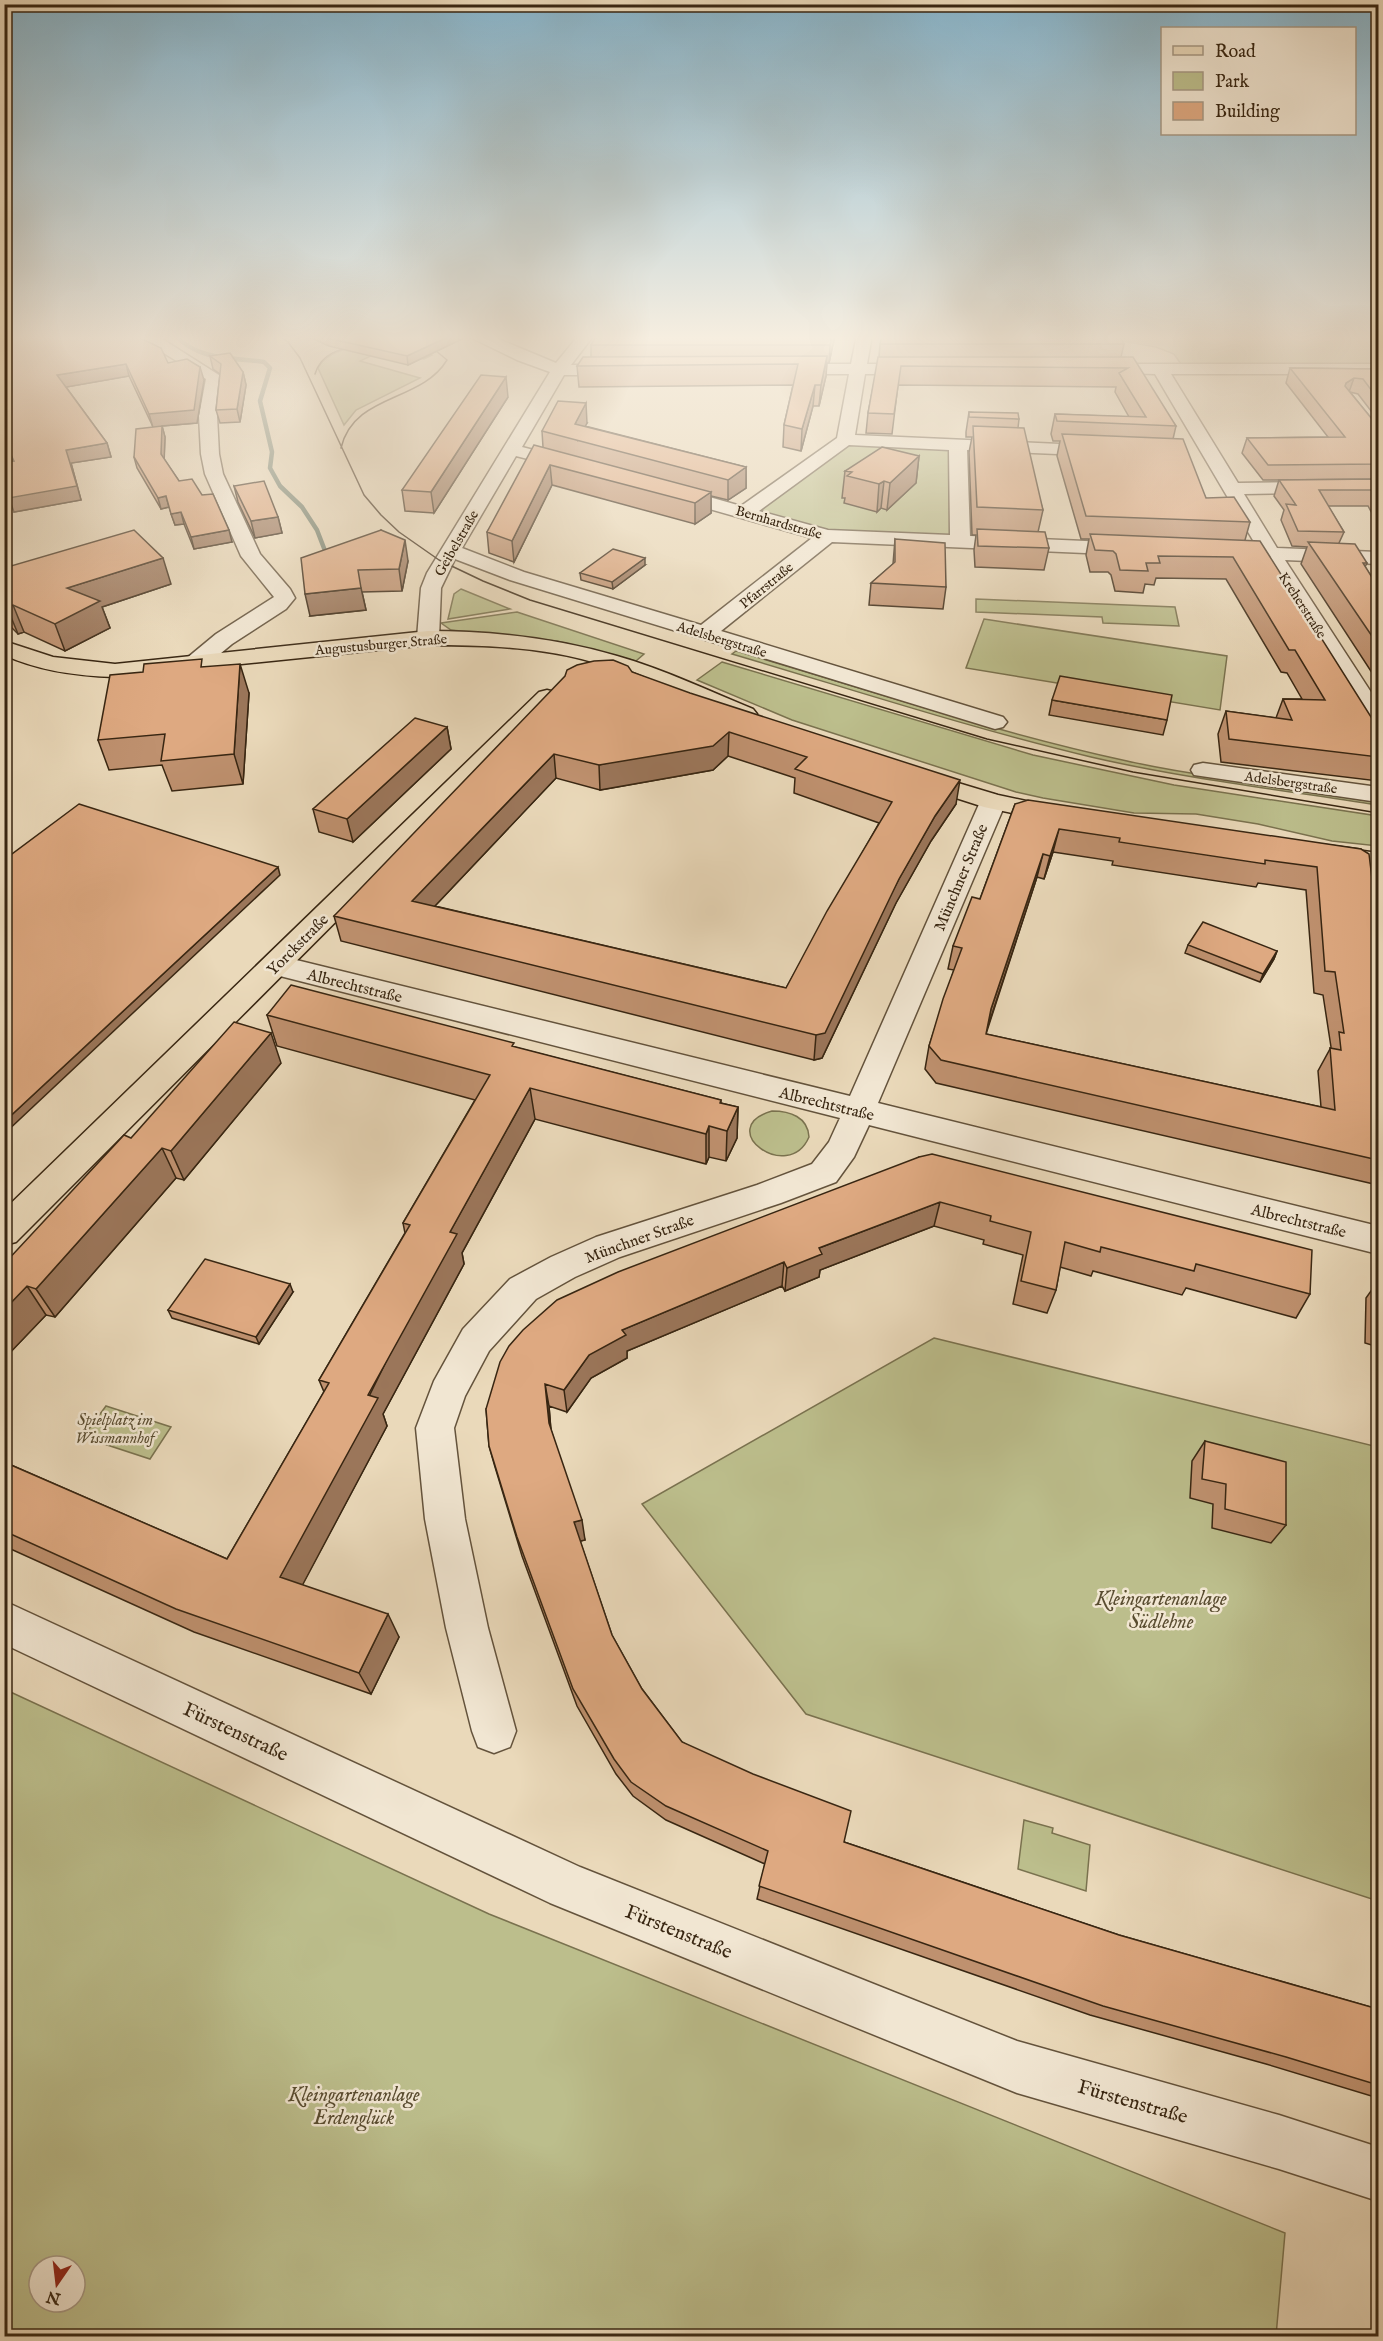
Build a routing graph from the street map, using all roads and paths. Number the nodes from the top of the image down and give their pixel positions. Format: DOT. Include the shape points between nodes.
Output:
graph roads {
  1 [pos="209,444"];
  2 [pos="515,444"];
  3 [pos="839,444"];
  4 [pos="925,444"];
  5 [pos="1205,444"];
  6 [pos="958,446"];
  7 [pos="512,450"];
  8 [pos="1118,451"];
  9 [pos="1188,454"];
  10 [pos="1211,455"];
  11 [pos="584,469"];
  12 [pos="1378,486"];
  13 [pos="653,488"];
  14 [pos="1231,489"];
  15 [pos="745,512"];
  16 [pos="827,536"];
  17 [pos="960,543"];
  18 [pos="1147,549"];
  19 [pos="451,551"];
  20 [pos="1203,551"];
  21 [pos="1270,554"];
  22 [pos="1378,558"];
  23 [pos="704,634"];
  24 [pos="428,638"];
  25 [pos="4,647"];
  26 [pos="195,663"];
  27 [pos="574,670"];
  28 [pos="1378,720"];
  29 [pos="762,721"];
  30 [pos="995,722"];
  31 [pos="890,768"];
  32 [pos="1203,770"];
  33 [pos="1378,795"];
  34 [pos="993,802"];
  35 [pos="1079,818"];
  36 [pos="1309,851"];
  37 [pos="1378,861"];
  38 [pos="276,965"];
  39 [pos="859,1111"];
  40 [pos="4,1233"];
  41 [pos="1378,1240"];
  42 [pos="4,1622"];
  43 [pos="494,1731"];
  44 [pos="1378,2174"];
  1 -- 26 [label="street" via="214,474 250,556 285,598"];
  2 -- 7 [label="street, Geibelstraße"];
  3 -- 15 [label="street"];
  4 -- 6 [label="street"];
  5 -- 10 [label="street, Kreherstraße"];
  6 -- 8 [label="street"];
  6 -- 17 [label="street"];
  7 -- 11 [label="street"];
  7 -- 19 [label="street, Geibelstraße"];
  9 -- 10 [label="street"];
  10 -- 14 [label="street, Kreherstraße"];
  12 -- 14 [label="street"];
  13 -- 15 [label="street, Bernhardstraße"];
  14 -- 21 [label="street, Kreherstraße"];
  15 -- 16 [label="street, Bernhardstraße"];
  16 -- 17 [label="street, Bernhardstraße"];
  16 -- 23 [label="street, Pfarrstraße"];
  17 -- 18 [label="street, Bernhardstraße"];
  19 -- 23 [label="street, Adelsbergstraße" via="517,576"];
  19 -- 24 [label="street, Geibelstraße" via="431,588"];
  20 -- 21 [label="street"];
  21 -- 22 [label="street"];
  21 -- 28 [label="street, Kreherstraße"];
  23 -- 30 [label="street, Adelsbergstraße"];
  24 -- 26 [label="main road, Augustusburger Straße"];
  24 -- 27 [label="main road, Augustusburger Straße" via="511,641"];
  25 -- 26 [label="main road, Augustusburger Straße" via="48,664 75,669 132,670"];
  27 -- 29 [label="main road, Augustusburger Straße" via="636,669"];
  27 -- 38 [label="main road, Yorckstraße"];
  31 -- 34 [label="main road"];
  32 -- 33 [label="street, Adelsbergstraße"];
  34 -- 35 [label="main road"];
  34 -- 39 [label="street, Münchner Straße"];
  36 -- 37 [label="main road"];
  38 -- 39 [label="street, Albrechtstraße"];
  38 -- 40 [label="main road, Yorckstraße"];
  39 -- 41 [label="street, Albrechtstraße"];
  39 -- 43 [label="street, Münchner Straße" via="843,1148 824,1173 617,1244 563,1267 523,1289 476,1340 447,1393 435,1428 445,1519 467,1628"];
  42 -- 44 [label="street, Fürstenstraße" via="567,1886 1017,2067"];
}
